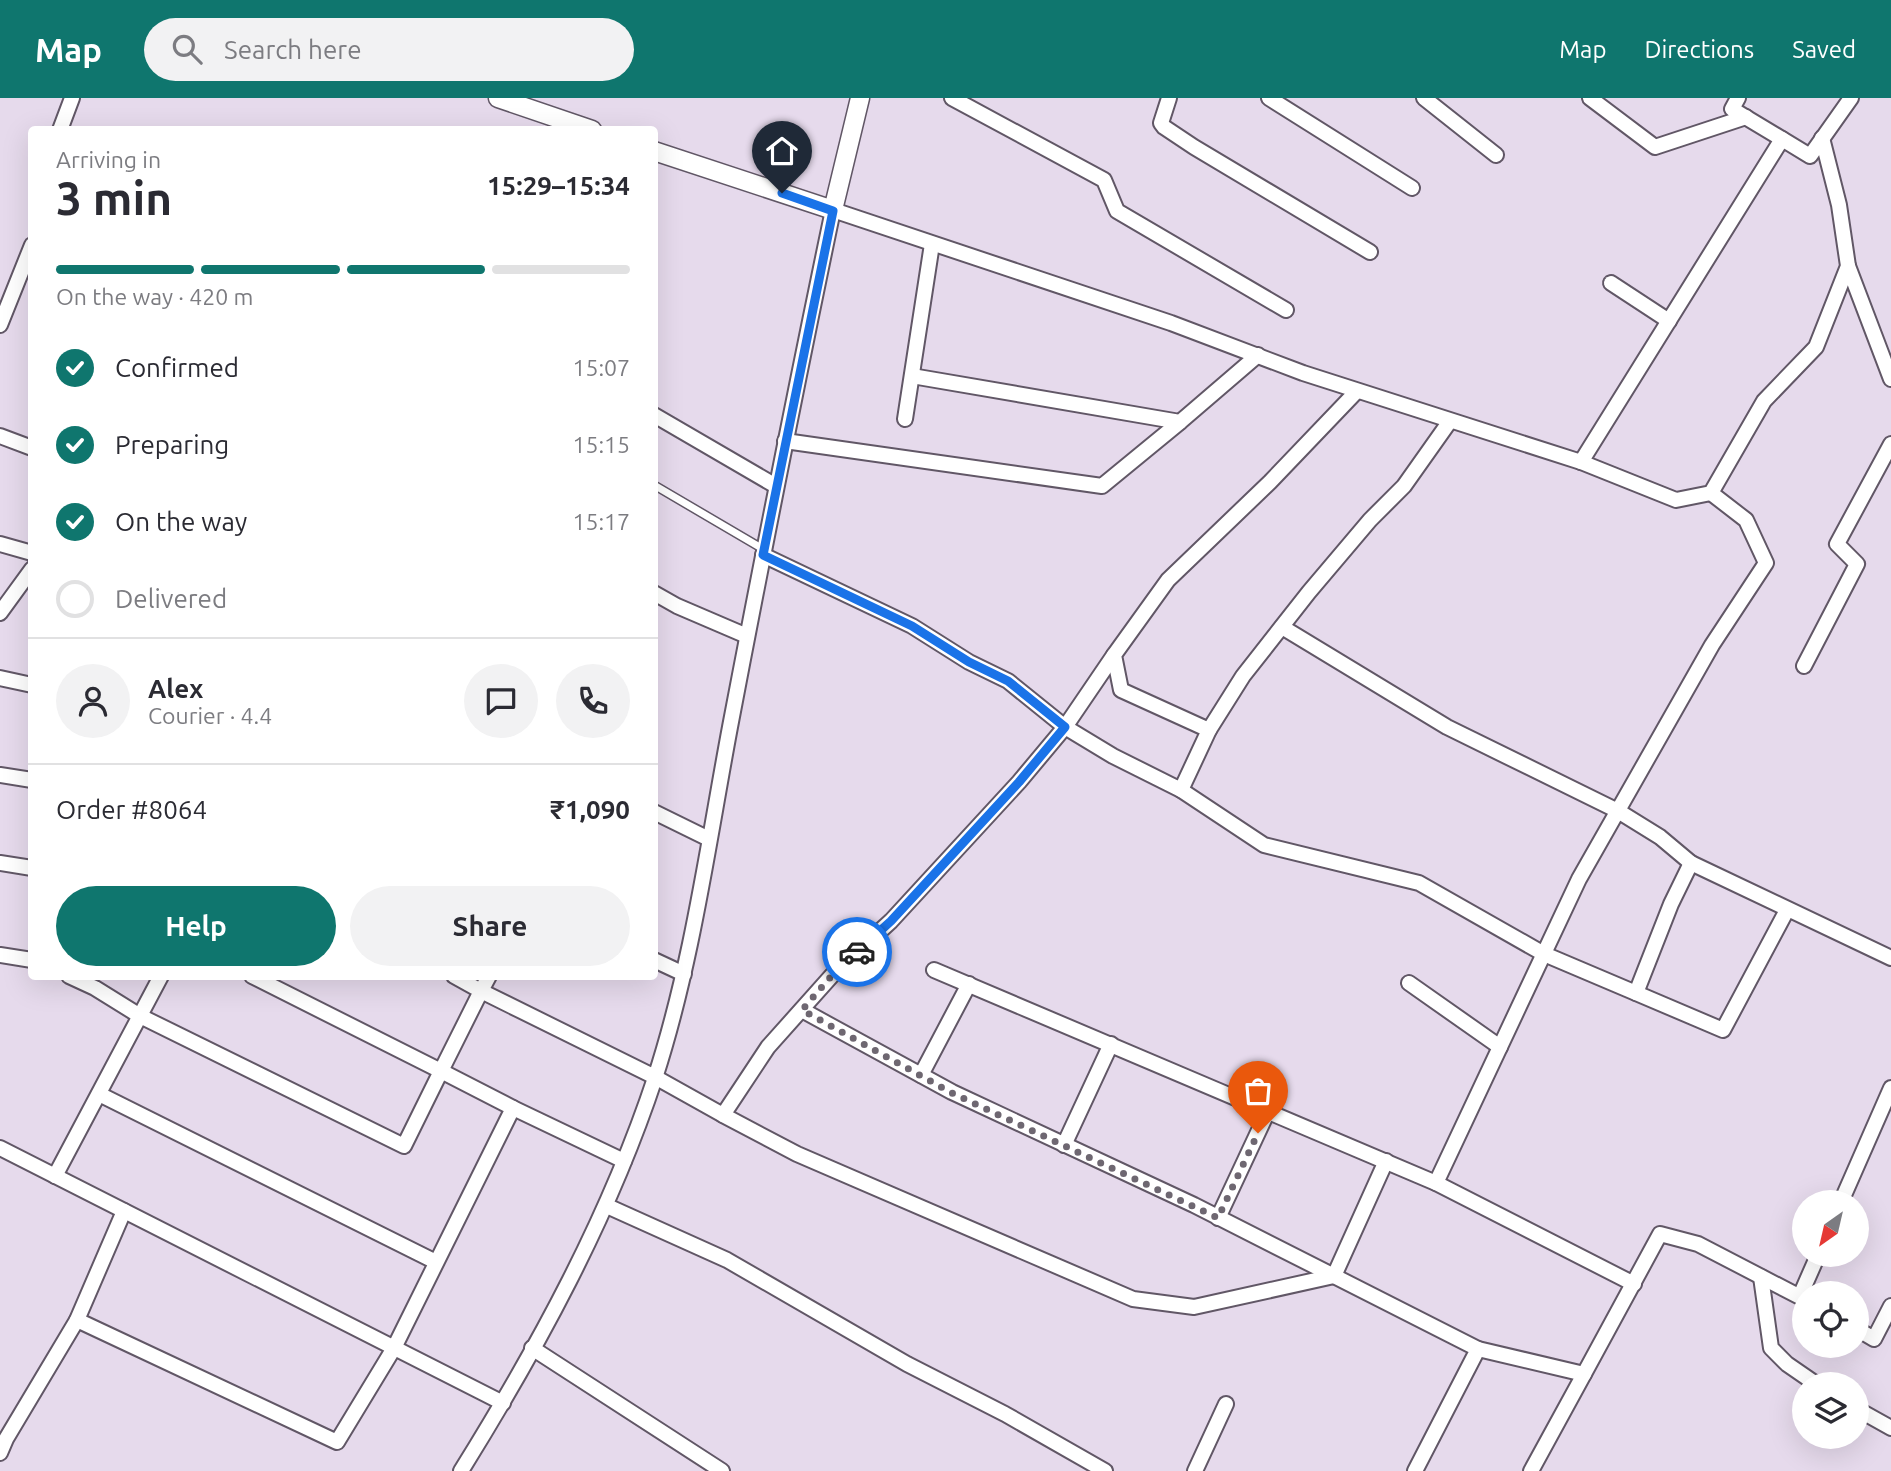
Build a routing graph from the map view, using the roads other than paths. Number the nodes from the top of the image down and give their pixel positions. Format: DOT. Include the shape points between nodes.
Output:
graph roads {
  1 [pos="72,98"];
  2 [pos="498,98"];
  3 [pos="952,98"];
  4 [pos="1169,98"];
  5 [pos="1269,98"];
  6 [pos="1590,98"];
  7 [pos="1738,98"];
  8 [pos="1851,98"];
  9 [pos="1428,99"];
  10 [pos="860,100"];
  11 [pos="1746,117"];
  12 [pos="62,126"];
  13 [pos="580,126"];
  14 [pos="1822,138"];
  15 [pos="1782,139"];
  16 [pos="658,151"];
  17 [pos="1496,155"];
  18 [pos="1412,188"];
  19 [pos="833,211"];
  20 [pos="932,244"];
  21 [pos="1370,252"];
  22 [pos="28,255"];
  23 [pos="1848,266"];
  24 [pos="1611,283"];
  25 [pos="1286,310"];
  26 [pos="1669,321"];
  27 [pos="0,325"];
  28 [pos="1258,355"];
  29 [pos="912,376"];
  30 [pos="1891,379"];
  31 [pos="1357,391"];
  32 [pos="658,417"];
  33 [pos="905,419"];
  34 [pos="1450,421"];
  35 [pos="1180,422"];
  36 [pos="0,436"];
  37 [pos="785,441"];
  38 [pos="1891,444"];
  39 [pos="28,446"];
  40 [pos="1581,462"];
  41 [pos="776,486"];
  42 [pos="658,487"];
  43 [pos="1711,493"];
  44 [pos="0,544"];
  45 [pos="28,552"];
  46 [pos="764,552"];
  47 [pos="28,574"];
  48 [pos="658,595"];
  49 [pos="0,613"];
  50 [pos="1282,627"];
  51 [pos="747,636"];
  52 [pos="1114,655"];
  53 [pos="1804,666"];
  54 [pos="0,678"];
  55 [pos="28,684"];
  56 [pos="1065,727"];
  57 [pos="1209,730"];
  58 [pos="0,775"];
  59 [pos="28,779"];
  60 [pos="1181,790"];
  61 [pos="1618,811"];
  62 [pos="658,813"];
  63 [pos="709,839"];
  64 [pos="0,863"];
  65 [pos="1691,863"];
  66 [pos="28,867"];
  67 [pos="1787,910"];
  68 [pos="1544,954"];
  69 [pos="0,955"];
  70 [pos="1891,958"];
  71 [pos="28,959"];
  72 [pos="658,962"];
  73 [pos="934,970"];
  74 [pos="684,974"];
  75 [pos="78,980"];
  76 [pos="159,980"];
  77 [pos="260,980"];
  78 [pos="461,980"];
  79 [pos="487,980"];
  80 [pos="1409,982"];
  81 [pos="969,984"];
  82 [pos="481,991"];
  83 [pos="1636,993"];
  84 [pos="802,1010"];
  85 [pos="140,1016"];
  86 [pos="1111,1044"];
  87 [pos="1500,1047"];
  88 [pos="441,1071"];
  89 [pos="921,1075"];
  90 [pos="655,1077"];
  91 [pos="1891,1088"];
  92 [pos="99,1094"];
  93 [pos="513,1108"];
  94 [pos="1268,1111"];
  95 [pos="723,1115"];
  96 [pos="1064,1145"];
  97 [pos="0,1148"];
  98 [pos="624,1161"];
  99 [pos="1385,1161"];
  100 [pos="55,1176"];
  101 [pos="1436,1183"];
  102 [pos="1846,1190"];
  103 [pos="607,1206"];
  104 [pos="124,1211"];
  105 [pos="1218,1218"];
  106 [pos="436,1262"];
  107 [pos="1334,1276"];
  108 [pos="1761,1277"];
  109 [pos="1634,1283"];
  110 [pos="1792,1293"];
  111 [pos="1891,1306"];
  112 [pos="77,1320"];
  113 [pos="1869,1336"];
  114 [pos="394,1348"];
  115 [pos="532,1348"];
  116 [pos="1478,1349"];
  117 [pos="1799,1372"];
  118 [pos="1584,1374"];
  119 [pos="503,1403"];
  120 [pos="1226,1404"];
  121 [pos="1869,1416"];
  122 [pos="1891,1428"];
  123 [pos="3,1437"];
  124 [pos="0,1453"];
  125 [pos="461,1471"];
  126 [pos="722,1471"];
  127 [pos="1105,1471"];
  128 [pos="1195,1471"];
  129 [pos="1415,1471"];
  130 [pos="1531,1471"];
  1 -- 12 [label="street"];
  2 -- 13 [label="street"];
  3 -- 25 [label="street" via="1104,180 1116,211"];
  4 -- 21 [label="street" via="1161,123 1164,127"];
  5 -- 18 [label="street"];
  6 -- 11 [label="street" via="1656,147"];
  7 -- 11 [label="street" via="1732,109"];
  8 -- 14 [label="street"];
  9 -- 17 [label="street"];
  10 -- 19 [label="street"];
  11 -- 15 [label="street"];
  14 -- 15 [label="street" via="1810,156"];
  14 -- 23 [label="street"];
  15 -- 26 [label="street"];
  16 -- 19 [label="street"];
  19 -- 20 [label="street"];
  19 -- 37 [label="street"];
  20 -- 28 [label="street"];
  20 -- 29 [label="street"];
  22 -- 27 [label="street"];
  23 -- 30 [label="street"];
  23 -- 43 [label="street" via="1816,347 1764,401"];
  24 -- 26 [label="street"];
  26 -- 40 [label="street"];
  28 -- 31 [label="street"];
  28 -- 35 [label="street"];
  29 -- 33 [label="street"];
  29 -- 35 [label="street"];
  31 -- 34 [label="street"];
  31 -- 52 [label="street" via="1168,580"];
  32 -- 41 [label="street"];
  34 -- 40 [label="street"];
  34 -- 50 [label="street" via="1404,486"];
  35 -- 37 [label="street" via="1101,486"];
  36 -- 39 [label="street"];
  37 -- 41 [label="street"];
  38 -- 53 [label="street" via="1837,544 1857,564"];
  40 -- 43 [label="street" via="1676,500"];
  41 -- 46 [label="street"];
  42 -- 46 [label="lane"];
  43 -- 61 [label="street" via="1746,520 1766,564 1712,645"];
  44 -- 45 [label="street"];
  46 -- 51 [label="street"];
  46 -- 56 [label="street" via="912,626 1008,681"];
  47 -- 49 [label="street"];
  48 -- 51 [label="street"];
  50 -- 57 [label="street"];
  50 -- 61 [label="street" via="1447,727"];
  51 -- 63 [label="street"];
  52 -- 56 [label="street"];
  52 -- 57 [label="street" via="1121,690"];
  54 -- 55 [label="street"];
  56 -- 60 [label="street"];
  56 -- 84 [label="street" via="891,921 835,972"];
  57 -- 60 [label="street"];
  58 -- 59 [label="street"];
  60 -- 68 [label="street" via="1264,845 1419,883"];
  61 -- 65 [label="street"];
  61 -- 68 [label="street"];
  62 -- 63 [label="street"];
  63 -- 74 [label="street"];
  64 -- 66 [label="street"];
  65 -- 67 [label="street"];
  65 -- 83 [label="street"];
  67 -- 70 [label="street"];
  67 -- 83 [label="street" via="1723,1030"];
  68 -- 83 [label="street"];
  68 -- 87 [label="street"];
  69 -- 71 [label="street"];
  72 -- 74 [label="street"];
  73 -- 81 [label="street"];
  74 -- 90 [label="street"];
  75 -- 85 [label="street"];
  76 -- 85 [label="street"];
  77 -- 88 [label="street"];
  78 -- 82 [label="street"];
  79 -- 82 [label="street"];
  80 -- 87 [label="street"];
  81 -- 86 [label="street"];
  81 -- 89 [label="street"];
  82 -- 88 [label="street"];
  82 -- 90 [label="street"];
  84 -- 89 [label="street"];
  84 -- 95 [label="street" via="768,1047"];
  85 -- 88 [label="street" via="404,1146"];
  85 -- 92 [label="street"];
  86 -- 94 [label="street"];
  86 -- 96 [label="street"];
  87 -- 101 [label="street"];
  88 -- 93 [label="street"];
  89 -- 96 [label="street"];
  90 -- 95 [label="street"];
  90 -- 98 [label="street"];
  91 -- 102 [label="street"];
  92 -- 100 [label="street"];
  92 -- 106 [label="street"];
  93 -- 98 [label="street"];
  93 -- 106 [label="street"];
  94 -- 99 [label="street"];
  94 -- 105 [label="street"];
  95 -- 107 [label="street" via="797,1154 1133,1298 1194,1307"];
  96 -- 105 [label="street"];
  97 -- 100 [label="street"];
  98 -- 103 [label="street"];
  99 -- 101 [label="street"];
  99 -- 107 [label="street"];
  100 -- 104 [label="street"];
  101 -- 109 [label="street"];
  103 -- 115 [label="street"];
  103 -- 127 [label="street" via="727,1261"];
  104 -- 112 [label="street"];
  104 -- 114 [label="street"];
  105 -- 107 [label="street"];
  106 -- 114 [label="street"];
  107 -- 116 [label="street"];
  108 -- 109 [label="street" via="1698,1244 1660,1234"];
  108 -- 110 [label="street"];
  108 -- 117 [label="street" via="1771,1348"];
  109 -- 118 [label="street"];
  111 -- 113 [label="street" via="1874,1339"];
  112 -- 114 [label="street" via="337,1442"];
  112 -- 123 [label="street"];
  114 -- 119 [label="street"];
  115 -- 119 [label="street"];
  115 -- 126 [label="street"];
  116 -- 118 [label="street"];
  116 -- 129 [label="street"];
  118 -- 130 [label="street"];
  119 -- 125 [label="street"];
  120 -- 128 [label="street"];
  121 -- 122 [label="street"];
  123 -- 124 [label="street"];
}
